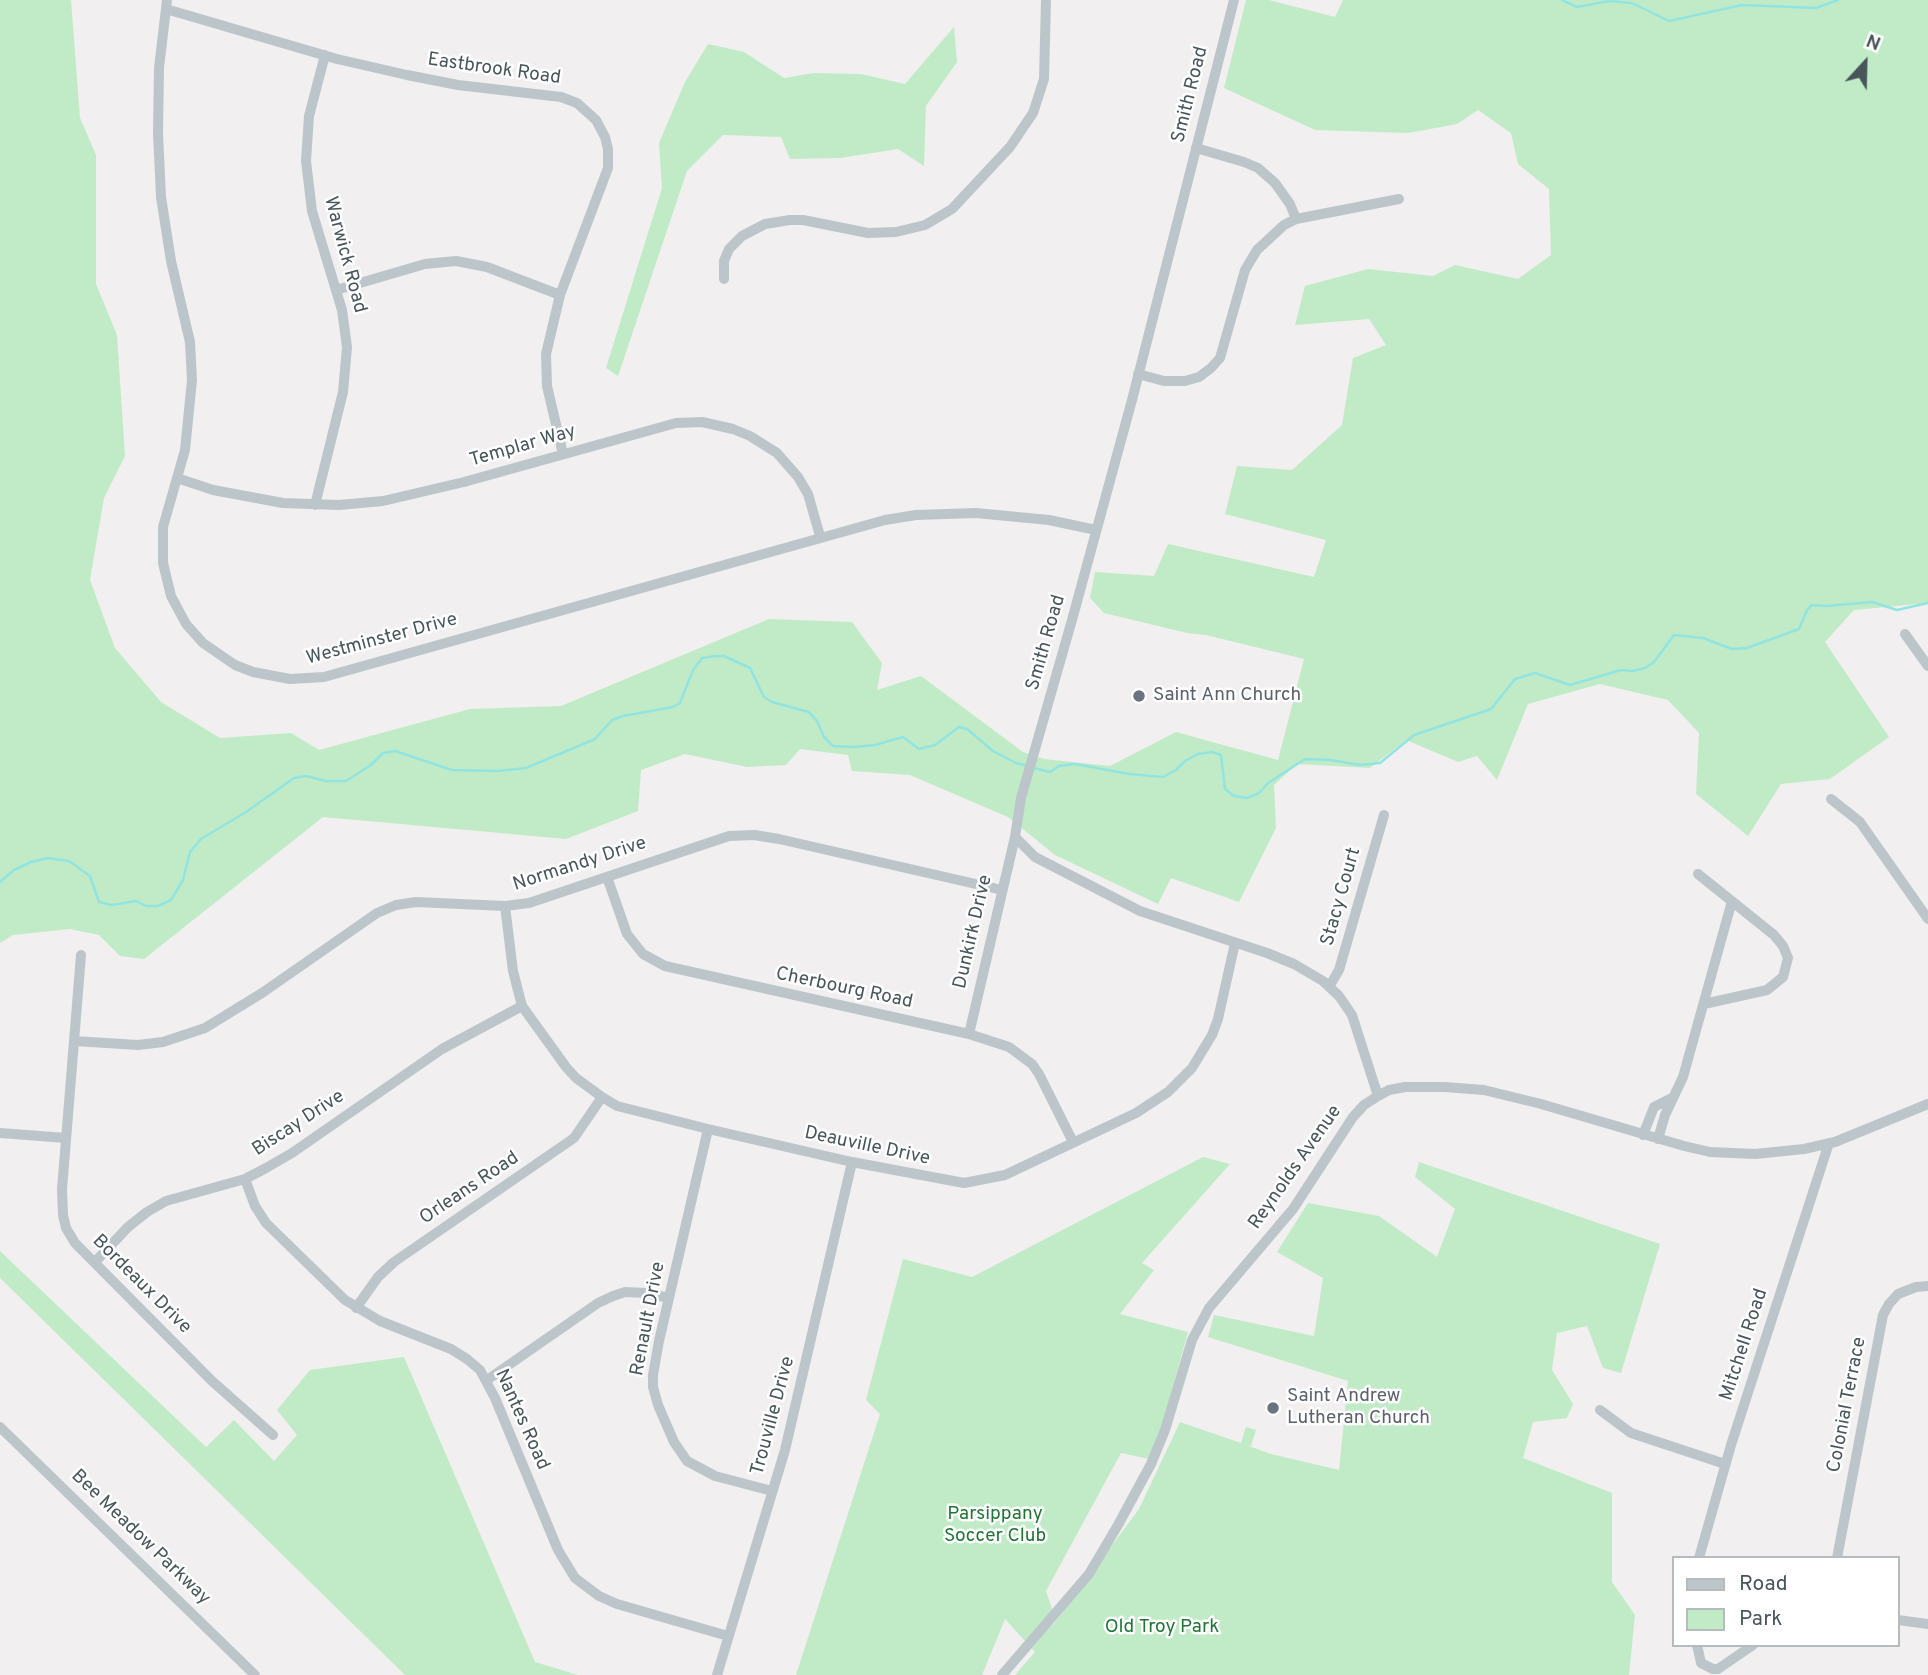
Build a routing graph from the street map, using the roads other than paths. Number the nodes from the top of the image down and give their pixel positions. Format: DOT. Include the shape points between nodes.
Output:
graph roads {
  1 [pos="1046,0"];
  2 [pos="1234,0"];
  3 [pos="166,4"];
  4 [pos="325,55"];
  5 [pos="1196,148"];
  6 [pos="1399,199"];
  7 [pos="1296,219"];
  8 [pos="724,279"];
  9 [pos="336,290"];
  10 [pos="560,295"];
  11 [pos="1139,374"];
  12 [pos="563,454"];
  13 [pos="177,478"];
  14 [pos="316,505"];
  15 [pos="1096,530"];
  16 [pos="820,536"];
  17 [pos="1905,634"];
  18 [pos="1928,666"];
  19 [pos="1831,799"];
  20 [pos="1384,816"];
  21 [pos="1015,837"];
  22 [pos="1698,874"];
  23 [pos="607,877"];
  24 [pos="1002,890"];
  25 [pos="1732,901"];
  26 [pos="505,906"];
  27 [pos="1928,919"];
  28 [pos="1236,943"];
  29 [pos="81,955"];
  30 [pos="1329,987"];
  31 [pos="1703,1004"];
  32 [pos="522,1006"];
  33 [pos="969,1034"];
  34 [pos="74,1041"];
  35 [pos="1378,1096"];
  36 [pos="602,1097"];
  37 [pos="1672,1098"];
  38 [pos="1928,1104"];
  39 [pos="708,1129"];
  40 [pos="0,1133"];
  41 [pos="1643,1135"];
  42 [pos="66,1138"];
  43 [pos="1658,1139"];
  44 [pos="1073,1142"];
  45 [pos="1829,1143"];
  46 [pos="852,1162"];
  47 [pos="245,1180"];
  48 [pos="94,1262"];
  49 [pos="1928,1286"];
  50 [pos="668,1298"];
  51 [pos="356,1308"];
  52 [pos="487,1380"];
  53 [pos="1600,1410"];
  54 [pos="0,1427"];
  55 [pos="273,1435"];
  56 [pos="1725,1464"];
  57 [pos="772,1491"];
  58 [pos="1700,1556"];
  59 [pos="1837,1556"];
  60 [pos="1900,1620"];
  61 [pos="1928,1625"];
  62 [pos="729,1636"];
  63 [pos="1697,1647"];
  64 [pos="1750,1647"];
  65 [pos="255,1675"];
  66 [pos="717,1675"];
  67 [pos="1002,1675"];
  1 -- 8 [label="street" via="1044,79 1033,113 1010,147 951,209 925,225 888,233 803,220 765,224 729,249"];
  2 -- 5 [label="street, Smith Road"];
  3 -- 4 [label="street, Eastbrook Road"];
  3 -- 13 [label="street, Westminster Drive" via="159,68 162,197 192,361 188,431"];
  4 -- 9 [label="street, Warwick Road" via="309,116 306,161 312,211"];
  4 -- 10 [label="street, Eastbrook Road" via="458,85 561,97 587,111 605,137 608,168"];
  5 -- 7 [label="street" via="1258,168 1275,183"];
  5 -- 11 [label="street, Smith Road"];
  6 -- 7 [label="street"];
  7 -- 11 [label="street" via="1257,250 1245,270 1220,358 1212,368 1185,381"];
  9 -- 10 [label="street" via="425,264 456,261 488,267"];
  9 -- 14 [label="street, Warwick Road" via="345,329 346,367"];
  10 -- 12 [label="street, Eastbrook Road" via="549,335 546,374"];
  11 -- 15 [label="street, Smith Road"];
  12 -- 14 [label="street, Templar Way" via="422,493 383,501"];
  12 -- 16 [label="street, Templar Way" via="676,423 702,422 733,429 767,445 786,462 808,494"];
  13 -- 14 [label="street, Templar Way" via="247,497"];
  13 -- 16 [label="street, Westminster Drive" via="162,546 166,579 177,608 194,634 218,655 253,672 290,679 324,677"];
  15 -- 16 [label="street, Westminster Drive" via="1011,515 950,512 884,520"];
  15 -- 21 [label="street, Smith Road" via="1021,798"];
  17 -- 18 [label="street"];
  19 -- 27 [label="street" via="1860,822"];
  20 -- 30 [label="street, Stacy Court" via="1339,970"];
  21 -- 24 [label="street, Dunkirk Drive"];
  21 -- 28 [label="street" via="1035,857 1140,911"];
  22 -- 25 [label="street"];
  23 -- 24 [label="street, Normandy Drive" via="716,839 754,835"];
  23 -- 26 [label="street, Normandy Drive" via="548,898"];
  23 -- 33 [label="street, Cherbourg Road" via="627,934 643,954 665,966"];
  24 -- 33 [label="street, Dunkirk Drive"];
  25 -- 31 [label="street"];
  25 -- 31 [label="street" via="1779,941 1788,963 1783,976 1767,990"];
  26 -- 32 [label="street, Deauville Drive"];
  26 -- 34 [label="street, Normandy Drive" via="396,905 377,913 205,1028 138,1045"];
  28 -- 30 [label="street" via="1294,964"];
  28 -- 44 [label="street, Deauville Drive" via="1218,1019 1192,1068 1152,1103"];
  29 -- 34 [label="street, Bordeaux Drive"];
  30 -- 35 [label="street" via="1352,1015"];
  31 -- 37 [label="street" via="1683,1077"];
  32 -- 36 [label="street, Deauville Drive" via="566,1067"];
  32 -- 47 [label="street, Biscay Drive" via="442,1049 292,1153"];
  33 -- 44 [label="street, Cherbourg Road" via="1009,1047 1032,1064"];
  34 -- 42 [label="street, Bordeaux Drive"];
  35 -- 41 [label="street, Reynolds Avenue" via="1401,1087 1484,1090"];
  35 -- 67 [label="street, Reynolds Avenue" via="1353,1117 1293,1209 1209,1308 1192,1340 1151,1464 1118,1525 1088,1574"];
  36 -- 39 [label="street, Deauville Drive"];
  36 -- 51 [label="street, Orleans Road" via="574,1138 394,1262"];
  37 -- 41 [label="street" via="1654,1107"];
  37 -- 43 [label="street"];
  38 -- 45 [label="street, Reynolds Avenue"];
  39 -- 46 [label="street, Deauville Drive"];
  39 -- 50 [label="street, Renault Drive"];
  40 -- 42 [label="street"];
  41 -- 43 [label="street, Reynolds Avenue"];
  42 -- 48 [label="street, Bordeaux Drive" via="63,1215 75,1243"];
  43 -- 45 [label="street, Reynolds Avenue" via="1710,1152 1755,1154"];
  44 -- 46 [label="street, Deauville Drive" via="1005,1175 976,1182 948,1182"];
  45 -- 56 [label="street, Mitchell Road"];
  46 -- 57 [label="street, Trouville Drive"];
  47 -- 48 [label="street, Biscay Drive" via="166,1201 128,1227"];
  47 -- 51 [label="street, Nantes Road" via="266,1223"];
  48 -- 55 [label="street, Bordeaux Drive" via="212,1381"];
  49 -- 59 [label="street, Colonial Terrace" via="1898,1294 1883,1315"];
  50 -- 52 [label="street" via="625,1292 613,1296"];
  50 -- 57 [label="street, Renault Drive" via="653,1376 658,1405 674,1442 687,1461 709,1474"];
  51 -- 52 [label="street, Nantes Road" via="451,1349"];
  52 -- 62 [label="street, Nantes Road" via="558,1550 575,1578 617,1604"];
  53 -- 56 [label="street" via="1631,1433"];
  54 -- 65 [label="street, Bee Meadow Parkway"];
  56 -- 58 [label="street, Mitchell Road"];
  57 -- 62 [label="street, Trouville Drive"];
  60 -- 61 [label="street"];
  62 -- 66 [label="street, Trouville Drive"];
  63 -- 64 [label="street" via="1701,1663 1713,1669"];
}
